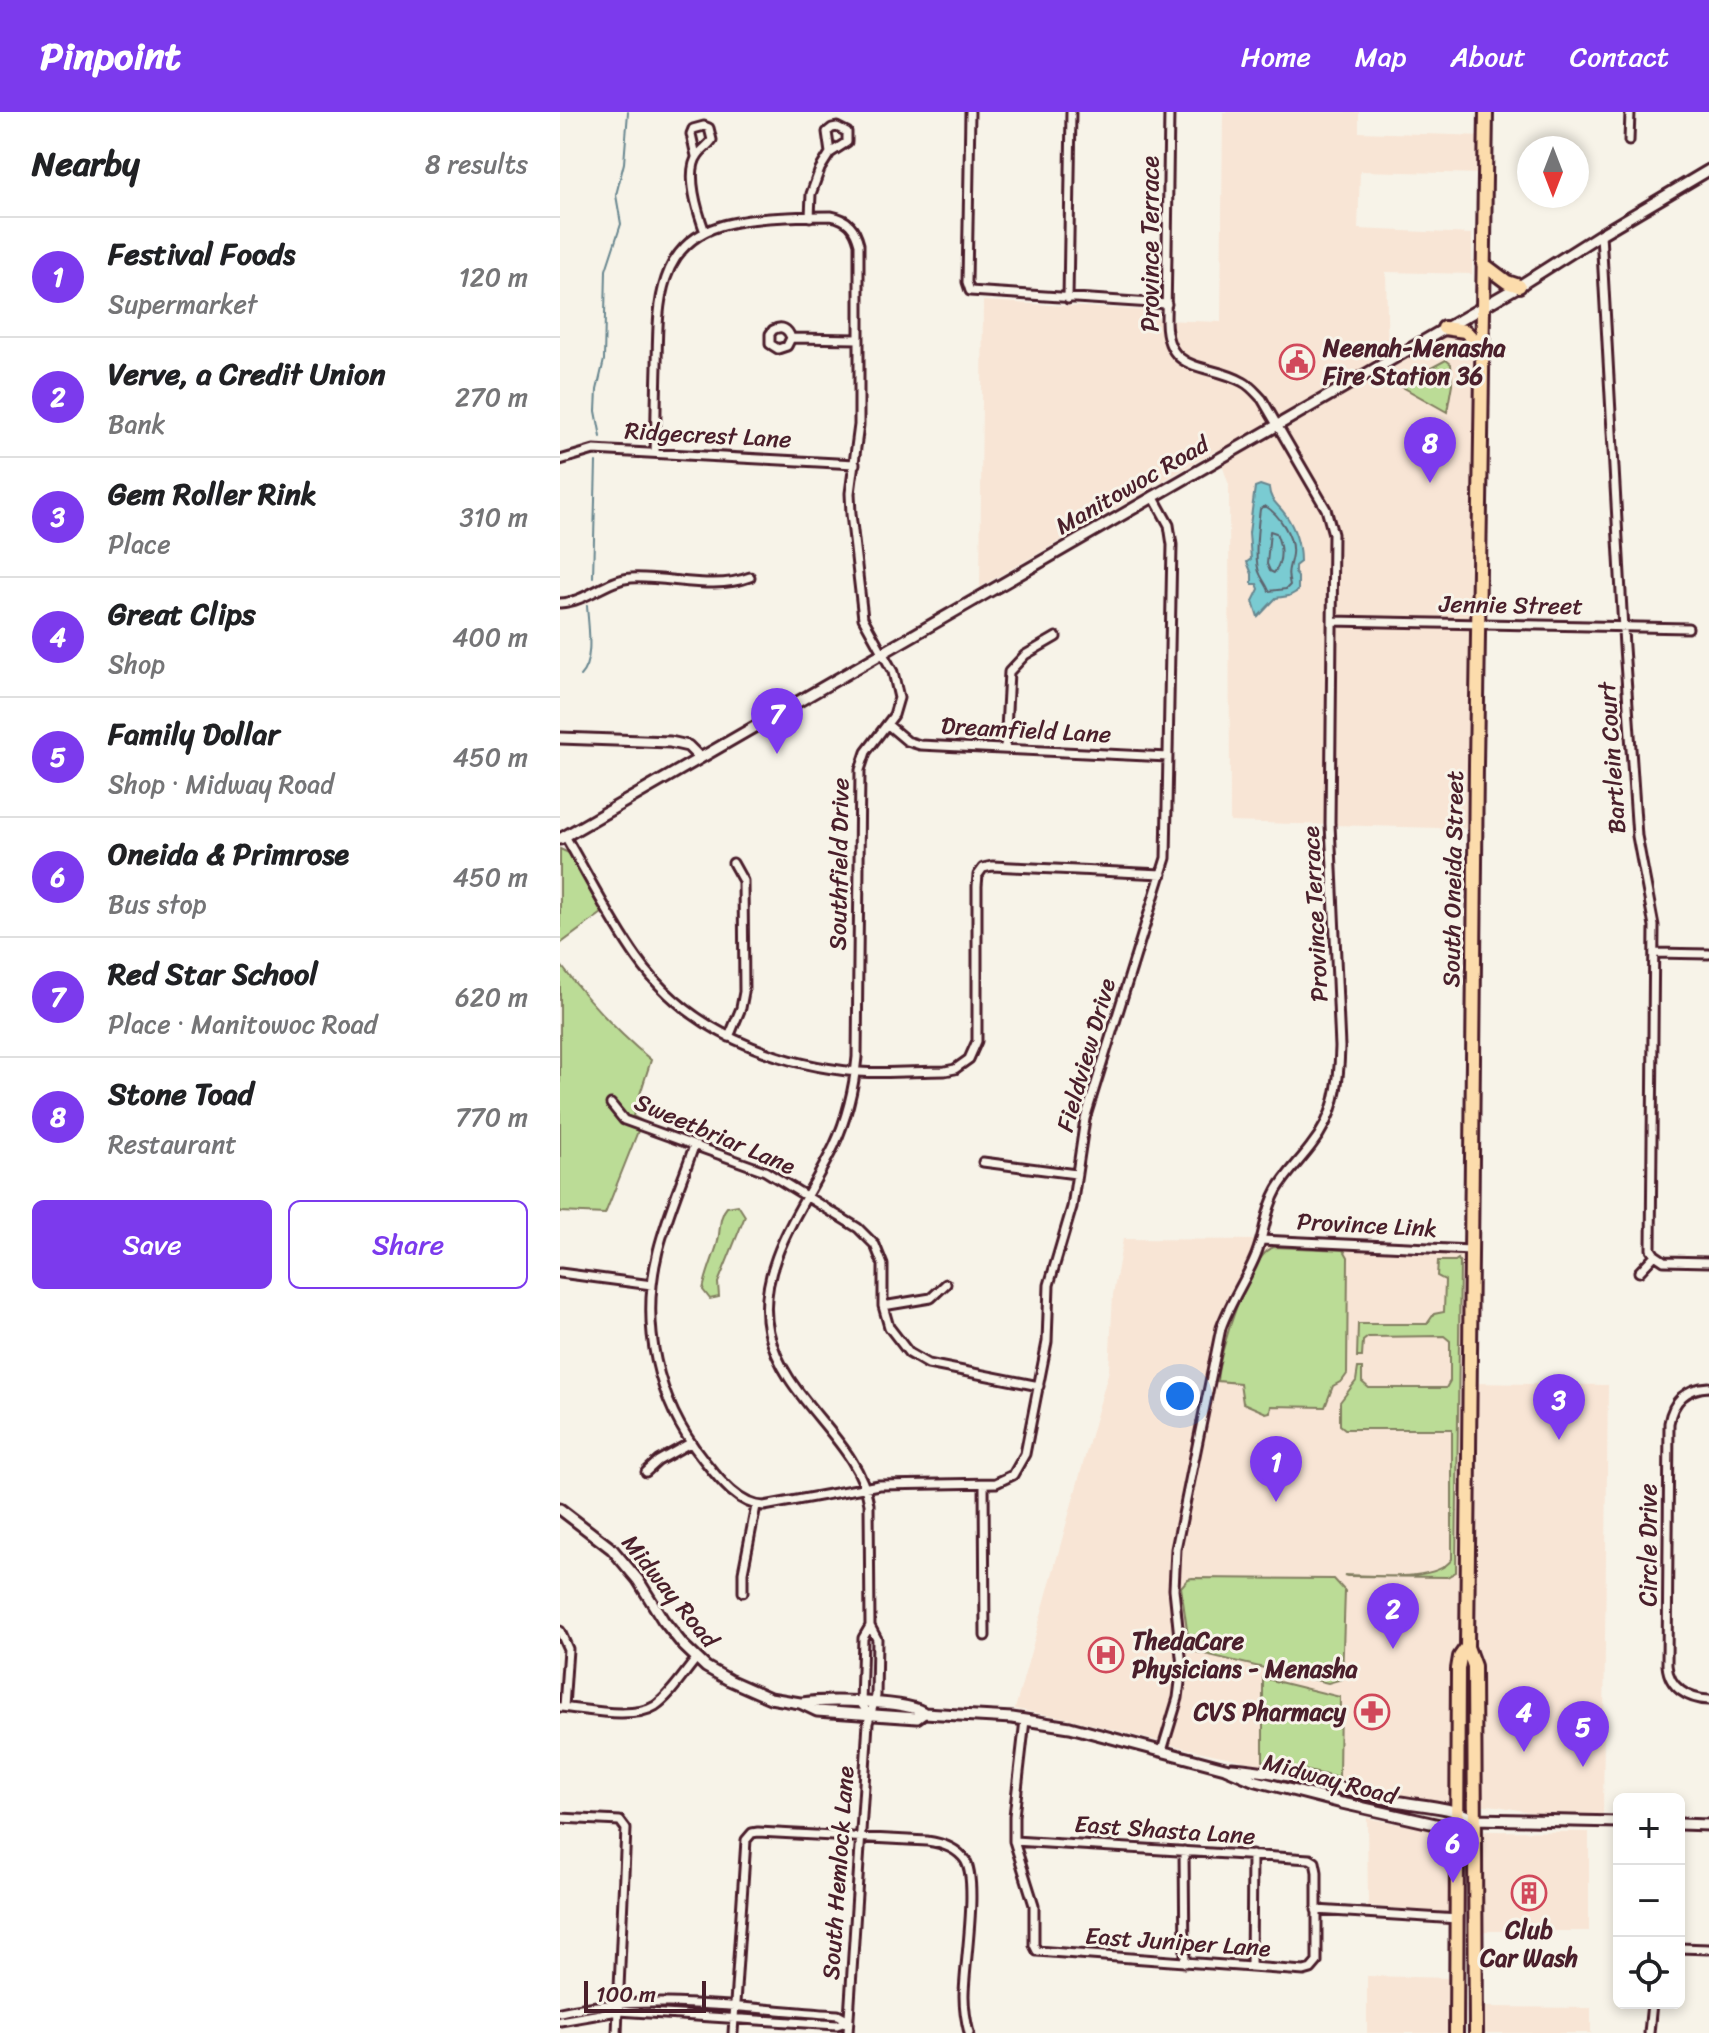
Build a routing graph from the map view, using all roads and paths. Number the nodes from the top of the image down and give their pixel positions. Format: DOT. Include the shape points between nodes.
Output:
graph roads {
  1 [pos="970,112"];
  2 [pos="1071,112"];
  3 [pos="1169,112"];
  4 [pos="1486,112"];
  5 [pos="1630,112"];
  6 [pos="1629,141"];
  7 [pos="830,153"];
  8 [pos="696,156"];
  9 [pos="1709,170"];
  10 [pos="810,217"];
  11 [pos="705,232"];
  12 [pos="1601,234"];
  13 [pos="1483,264"];
  14 [pos="1519,286"];
  15 [pos="1068,299"];
  16 [pos="1167,304"];
  17 [pos="1483,305"];
  18 [pos="1444,328"];
  19 [pos="791,338"];
  20 [pos="859,339"];
  21 [pos="1483,349"];
  22 [pos="1277,424"];
  23 [pos="655,453"];
  24 [pos="560,460"];
  25 [pos="855,464"];
  26 [pos="1153,496"];
  27 [pos="750,577"];
  28 [pos="560,603"];
  29 [pos="1332,621"];
  30 [pos="1478,624"];
  31 [pos="1623,627"];
  32 [pos="1688,628"];
  33 [pos="1056,637"];
  34 [pos="882,654"];
  35 [pos="888,725"];
  36 [pos="560,738"];
  37 [pos="1005,749"];
  38 [pos="1168,757"];
  39 [pos="700,758"];
  40 [pos="563,838"];
  41 [pos="733,863"];
  42 [pos="1162,874"];
  43 [pos="1654,953"];
  44 [pos="1709,954"];
  45 [pos="729,1037"];
  46 [pos="856,1071"];
  47 [pos="611,1104"];
  48 [pos="694,1146"];
  49 [pos="983,1162"];
  50 [pos="1076,1174"];
  51 [pos="808,1197"];
  52 [pos="1261,1240"];
  53 [pos="1471,1250"];
  54 [pos="1655,1255"];
  55 [pos="1709,1262"];
  56 [pos="1639,1272"];
  57 [pos="560,1273"];
  58 [pos="946,1284"];
  59 [pos="652,1285"];
  60 [pos="883,1306"];
  61 [pos="1039,1386"];
  62 [pos="1709,1387"];
  63 [pos="690,1443"];
  64 [pos="646,1472"];
  65 [pos="984,1484"];
  66 [pos="866,1487"];
  67 [pos="756,1506"];
  68 [pos="560,1509"];
  69 [pos="743,1592"];
  70 [pos="870,1626"];
  71 [pos="560,1631"];
  72 [pos="985,1636"];
  73 [pos="1467,1647"];
  74 [pos="697,1658"];
  75 [pos="1709,1700"];
  76 [pos="800,1703"];
  77 [pos="861,1703"];
  78 [pos="876,1704"];
  79 [pos="562,1707"];
  80 [pos="924,1713"];
  81 [pos="869,1715"];
  82 [pos="1025,1720"];
  83 [pos="1162,1751"];
  84 [pos="1225,1768"];
  85 [pos="560,1818"];
  86 [pos="1458,1819"];
  87 [pos="1474,1819"];
  88 [pos="1613,1822"];
  89 [pos="1685,1824"];
  90 [pos="1709,1825"];
  91 [pos="860,1838"];
  92 [pos="1014,1841"];
  93 [pos="1184,1851"];
  94 [pos="1252,1855"];
  95 [pos="1316,1910"];
  96 [pos="1458,1919"];
  97 [pos="1685,1948"];
  98 [pos="1709,1949"];
  99 [pos="1185,1963"];
  100 [pos="1251,1967"];
  101 [pos="618,2002"];
  102 [pos="734,2008"];
  103 [pos="1651,2009"];
  104 [pos="618,2011"];
  105 [pos="560,2012"];
  106 [pos="734,2018"];
  107 [pos="560,2021"];
  108 [pos="849,2021"];
  109 [pos="617,2033"];
  110 [pos="733,2033"];
  111 [pos="848,2033"];
  112 [pos="969,2033"];
  113 [pos="1456,2033"];
  114 [pos="1476,2033"];
  115 [pos="1649,2033"];
  1 -- 15 [label="street" via="970,291"];
  2 -- 15 [label="street"];
  3 -- 16 [label="street, Province Terrace"];
  4 -- 13 [label="highway, South Oneida Street"];
  5 -- 6 [label="street"];
  7 -- 10 [label="street" via="814,183"];
  8 -- 11 [label="street" via="694,188"];
  9 -- 12 [label="main road, Manitowoc Road"];
  10 -- 11 [label="street, Southfield Drive" via="738,222"];
  10 -- 20 [label="street, Southfield Drive" via="839,218 857,235"];
  11 -- 23 [label="street, Southfield Drive" via="675,260 661,292"];
  12 -- 14 [label="main road, Manitowoc Road"];
  12 -- 31 [label="street, Bartlein Court"];
  13 -- 14 [label="highway"];
  13 -- 17 [label="highway, South Oneida Street"];
  14 -- 17 [label="main road, Manitowoc Road"];
  15 -- 16 [label="street"];
  16 -- 22 [label="street, Province Terrace" via="1167,332 1180,358 1244,382"];
  17 -- 18 [label="main road, Manitowoc Road"];
  17 -- 21 [label="highway, South Oneida Street"];
  18 -- 21 [label="highway" via="1471,334"];
  18 -- 22 [label="main road, Manitowoc Road"];
  19 -- 20 [label="street"];
  20 -- 25 [label="street, Southfield Drive"];
  21 -- 30 [label="highway, South Oneida Street"];
  22 -- 26 [label="main road, Manitowoc Road"];
  22 -- 29 [label="street, Province Terrace" via="1329,517"];
  23 -- 24 [label="street, Ridgecrest Lane" via="594,450"];
  23 -- 25 [label="street, Ridgecrest Lane"];
  25 -- 34 [label="street, Southfield Drive" via="850,493 860,602"];
  26 -- 34 [label="main road, Manitowoc Road"];
  26 -- 38 [label="street, Fieldview Drive" via="1169,525 1172,545"];
  27 -- 28 [label="street" via="721,583 630,578"];
  29 -- 30 [label="street, Jennie Street"];
  29 -- 52 [label="street, Province Terrace" via="1330,824 1339,1084 1326,1126 1275,1194"];
  30 -- 31 [label="street, Jennie Street"];
  30 -- 53 [label="highway, South Oneida Street"];
  31 -- 32 [label="street, Jennie Street"];
  31 -- 43 [label="street, Bartlein Court" via="1639,851"];
  33 -- 37 [label="street" via="1025,655 1009,672"];
  34 -- 35 [label="street, Southfield Drive" via="899,698"];
  34 -- 39 [label="main road, Manitowoc Road"];
  35 -- 37 [label="street, Dreamfield Lane" via="913,743"];
  35 -- 46 [label="street, Southfield Drive" via="866,752 860,770"];
  36 -- 39 [label="main road" via="670,742 688,746"];
  37 -- 38 [label="street, Dreamfield Lane"];
  38 -- 42 [label="street, Fieldview Drive"];
  39 -- 40 [label="main road, Manitowoc Road"];
  40 -- 45 [label="street" via="647,971 683,1007"];
  41 -- 45 [label="street" via="743,881 744,992"];
  42 -- 46 [label="street" via="983,868 977,886 978,1032 969,1059 945,1071"];
  42 -- 50 [label="street, Fieldview Drive" via="1085,1119"];
  43 -- 44 [label="street"];
  43 -- 54 [label="street, Bartlein Court"];
  45 -- 46 [label="street" via="771,1054"];
  46 -- 51 [label="street, Southfield Drive" via="842,1128"];
  47 -- 48 [label="street, Sweetbriar Lane" via="624,1120"];
  48 -- 51 [label="street, Sweetbriar Lane" via="765,1171"];
  48 -- 59 [label="street" via="664,1230"];
  49 -- 50 [label="street"];
  50 -- 61 [label="street, Fieldview Drive" via="1049,1285"];
  51 -- 60 [label="street, Sweetbriar Lane" via="875,1245 884,1271"];
  51 -- 66 [label="street, Southfield Drive" via="773,1270 767,1321 784,1373"];
  52 -- 53 [label="street, Province Link"];
  52 -- 83 [label="street, Province Terrace" via="1229,1304 1201,1418 1174,1564 1181,1677"];
  53 -- 73 [label="highway, South Oneida Street"];
  54 -- 55 [label="street" via="1664,1261"];
  54 -- 56 [label="street"];
  57 -- 59 [label="street"];
  58 -- 60 [label="street" via="931,1298"];
  59 -- 63 [label="street" via="658,1369"];
  60 -- 61 [label="street, Sweetbriar Lane" via="889,1327 921,1361"];
  61 -- 65 [label="street, Fieldview Drive" via="1023,1462 1013,1475"];
  62 -- 75 [label="street, Circle Drive" via="1681,1397 1669,1423 1667,1665 1681,1692"];
  63 -- 64 [label="street"];
  63 -- 67 [label="street" via="729,1488"];
  65 -- 66 [label="street, Fieldview Drive"];
  65 -- 72 [label="street"];
  66 -- 67 [label="street, Fieldview Drive"];
  66 -- 70 [label="street, Southfield Drive"];
  67 -- 69 [label="street"];
  68 -- 74 [label="main road, Midway Road" via="612,1549"];
  70 -- 77 [label="street, Southfield Drive" via="863,1638"];
  70 -- 78 [label="street, Southfield Drive" via="877,1639"];
  71 -- 79 [label="street" via="568,1649"];
  73 -- 86 [label="highway, South Oneida Street" via="1458,1663"];
  73 -- 87 [label="highway, South Oneida Street" via="1474,1666"];
  74 -- 76 [label="main road, Midway Road" via="746,1690"];
  74 -- 79 [label="street" via="645,1711"];
  76 -- 77 [label="main road, Midway Road"];
  76 -- 81 [label="main road, Midway Road" via="817,1711"];
  77 -- 78 [label="main road, Midway Road"];
  77 -- 81 [label="street"];
  78 -- 80 [label="main road, Midway Road" via="918,1707"];
  78 -- 81 [label="street"];
  80 -- 81 [label="main road, Midway Road" via="917,1718"];
  80 -- 82 [label="main road, Midway Road"];
  81 -- 91 [label="street, South Hemlock Lane"];
  82 -- 83 [label="main road, Midway Road"];
  82 -- 92 [label="street"];
  83 -- 84 [label="main road, Midway Road"];
  84 -- 86 [label="main road, Midway Road" via="1264,1771"];
  84 -- 86 [label="main road, Midway Road" via="1405,1819 1444,1826"];
  85 -- 101 [label="street" via="624,1825"];
  86 -- 87 [label="main road, Midway Road"];
  86 -- 96 [label="highway, South Oneida Street"];
  87 -- 88 [label="main road, Midway Road"];
  87 -- 114 [label="highway, South Oneida Street"];
  89 -- 90 [label="main road"];
  91 -- 102 [label="street" via="748,1835"];
  91 -- 108 [label="street, South Hemlock Lane"];
  91 -- 112 [label="street" via="940,1843 967,1862 972,1885 964,1993"];
  92 -- 93 [label="street, East Shasta Lane"];
  92 -- 99 [label="street, East Juniper Lane" via="1034,1905 1037,1951"];
  93 -- 94 [label="street, East Shasta Lane"];
  93 -- 99 [label="street"];
  94 -- 95 [label="street, East Shasta Lane" via="1313,1860"];
  94 -- 100 [label="street"];
  95 -- 96 [label="street"];
  95 -- 100 [label="street, East Juniper Lane" via="1316,1967"];
  96 -- 113 [label="highway, South Oneida Street"];
  97 -- 98 [label="street"];
  99 -- 100 [label="street, East Juniper Lane"];
  101 -- 102 [label="street"];
  101 -- 104 [label="street"];
  101 -- 105 [label="street"];
  102 -- 106 [label="street"];
  102 -- 108 [label="street" via="838,2015"];
  103 -- 115 [label="street"];
  104 -- 106 [label="street"];
  104 -- 107 [label="street"];
  104 -- 109 [label="street"];
  106 -- 108 [label="street" via="837,2025"];
  106 -- 110 [label="street"];
  108 -- 111 [label="street, South Hemlock Lane"];
}
